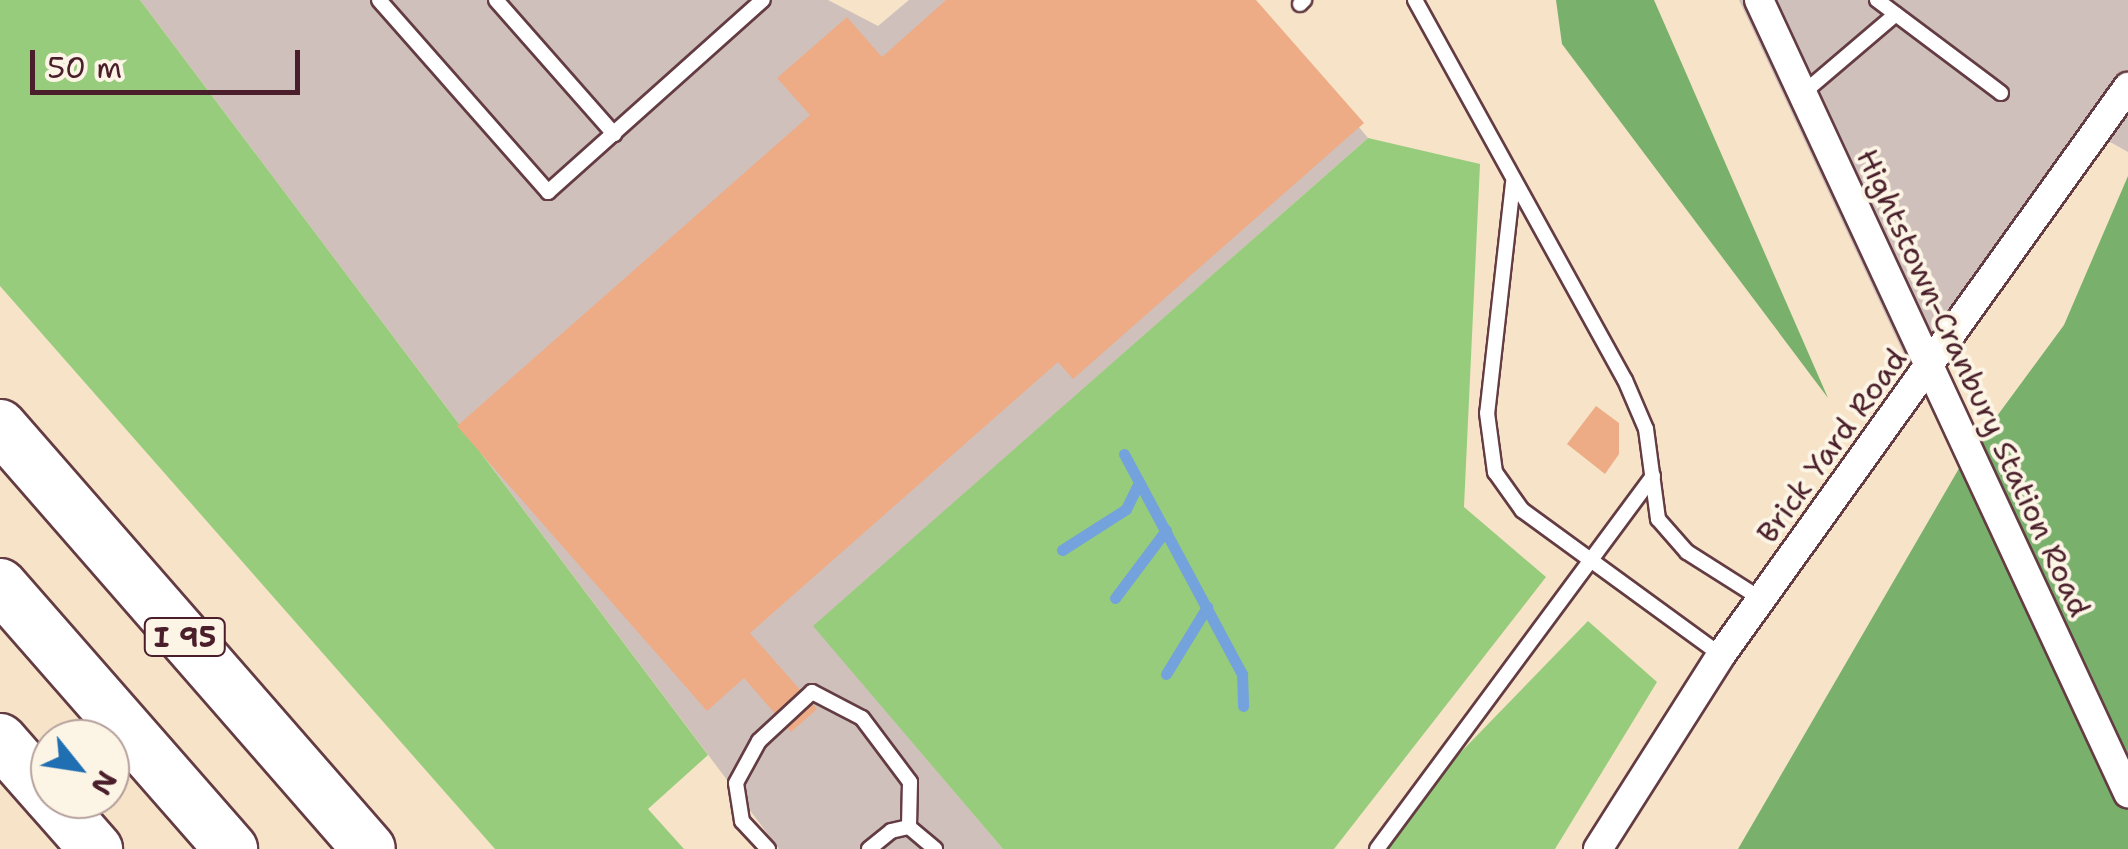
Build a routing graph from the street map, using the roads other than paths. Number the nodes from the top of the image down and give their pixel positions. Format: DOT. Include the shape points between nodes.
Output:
graph roads {
  1 [pos="379,0"];
  2 [pos="496,0"];
  3 [pos="762,0"];
  4 [pos="1416,0"];
  5 [pos="1760,0"];
  6 [pos="1877,0"];
  7 [pos="1896,14"];
  8 [pos="2128,87"];
  9 [pos="2001,92"];
  10 [pos="1802,94"];
  11 [pos="614,134"];
  12 [pos="1513,182"];
  13 [pos="1930,366"];
  14 [pos="0,426"];
  15 [pos="1653,476"];
  16 [pos="1588,559"];
  17 [pos="0,585"];
  18 [pos="1762,599"];
  19 [pos="1721,655"];
  20 [pos="0,740"];
  21 [pos="30,774"];
  22 [pos="2128,793"];
  23 [pos="70,819"];
  24 [pos="909,827"];
  25 [pos="96,849"];
  26 [pos="231,849"];
  27 [pos="369,849"];
  28 [pos="768,849"];
  29 [pos="869,849"];
  30 [pos="935,849"];
  31 [pos="1377,849"];
  32 [pos="1598,849"];
  1 -- 11 [label="lane" via="548,192"];
  2 -- 11 [label="lane"];
  3 -- 11 [label="lane"];
  4 -- 12 [label="lane"];
  5 -- 10 [label="street, Hightstown-Cranbury Station Road"];
  6 -- 7 [label="lane"];
  7 -- 9 [label="lane"];
  7 -- 10 [label="lane"];
  8 -- 13 [label="street, Brick Yard Road"];
  10 -- 13 [label="street, Hightstown-Cranbury Station Road"];
  12 -- 15 [label="lane" via="1625,380 1646,429"];
  12 -- 16 [label="lane" via="1491,362 1490,454 1505,492"];
  13 -- 18 [label="street, Brick Yard Road"];
  13 -- 22 [label="street, Hightstown-Cranbury Station Road"];
  14 -- 27 [label="highway, I 95"];
  15 -- 16 [label="lane"];
  15 -- 18 [label="lane" via="1658,519 1688,552"];
  16 -- 19 [label="lane"];
  16 -- 31 [label="lane"];
  17 -- 26 [label="highway"];
  18 -- 19 [label="street, Brick Yard Road"];
  19 -- 32 [label="street, Brick Yard Road"];
  20 -- 21 [label="highway"];
  23 -- 25 [label="highway"];
  24 -- 28 [label="lane" via="910,782 862,718 812,692 759,741 736,783 742,821"];
  24 -- 29 [label="lane" via="891,831"];
  24 -- 30 [label="lane"];
}
